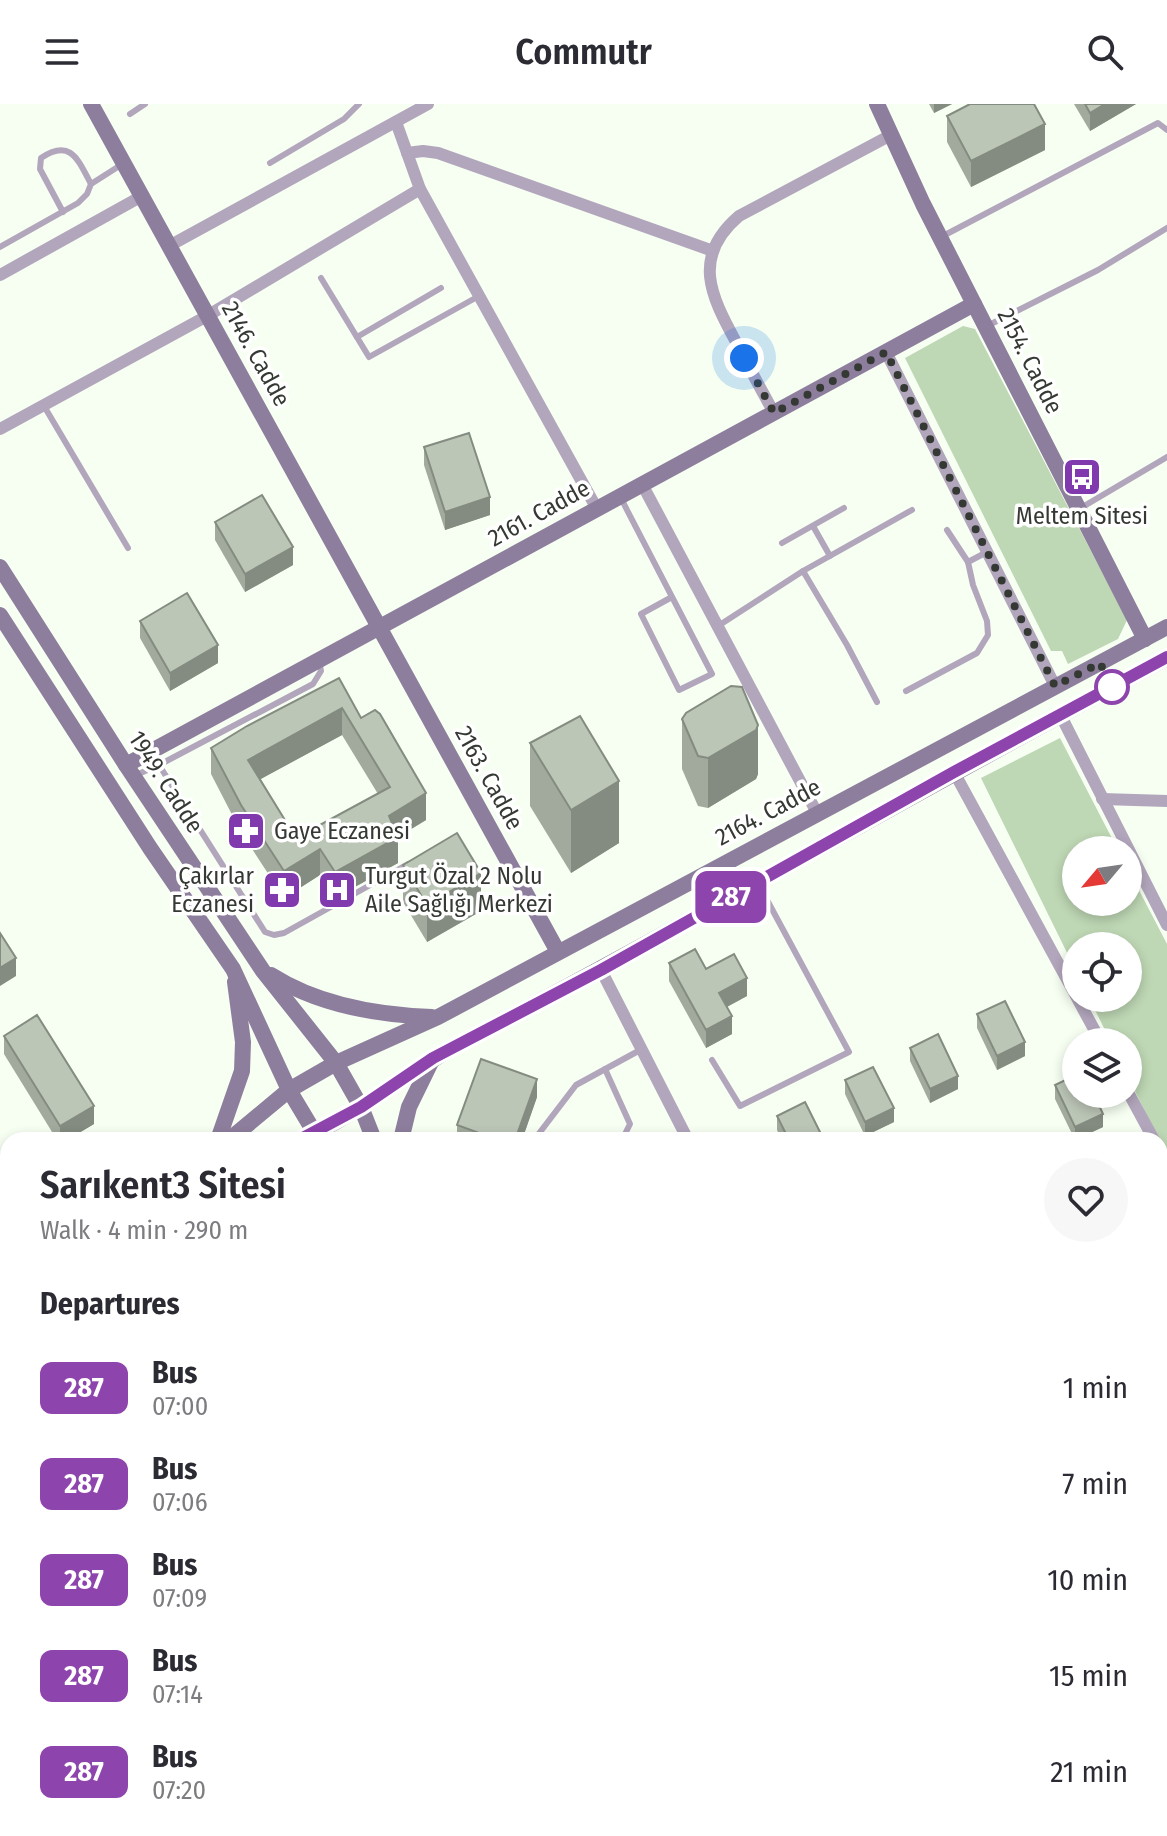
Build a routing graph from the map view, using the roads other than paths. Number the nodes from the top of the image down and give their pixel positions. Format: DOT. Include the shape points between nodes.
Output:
graph roads {
  1 [pos="91,104"];
  2 [pos="145,104"];
  3 [pos="359,104"];
  4 [pos="428,104"];
  5 [pos="877,104"];
  6 [pos="130,114"];
  7 [pos="401,114"];
  8 [pos="1167,130"];
  9 [pos="891,135"];
  10 [pos="407,153"];
  11 [pos="124,163"];
  12 [pos="270,163"];
  13 [pos="91,184"];
  14 [pos="420,189"];
  15 [pos="142,196"];
  16 [pos="63,212"];
  17 [pos="1167,228"];
  18 [pos="940,237"];
  19 [pos="169,246"];
  20 [pos="0,247"];
  21 [pos="713,251"];
  22 [pos="0,275"];
  23 [pos="321,278"];
  24 [pos="441,288"];
  25 [pos="479,296"];
  26 [pos="974,304"];
  27 [pos="207,316"];
  28 [pos="985,326"];
  29 [pos="357,337"];
  30 [pos="886,352"];
  31 [pos="44,405"];
  32 [pos="774,413"];
  33 [pos="0,429"];
  34 [pos="1167,457"];
  35 [pos="642,484"];
  36 [pos="620,496"];
  37 [pos="844,508"];
  38 [pos="597,509"];
  39 [pos="1079,509"];
  40 [pos="912,510"];
  41 [pos="813,526"];
  42 [pos="947,530"];
  43 [pos="782,543"];
  44 [pos="128,548"];
  45 [pos="987,552"];
  46 [pos="830,556"];
  47 [pos="968,562"];
  48 [pos="0,567"];
  49 [pos="803,571"];
  50 [pos="672,597"];
  51 [pos="0,615"];
  52 [pos="718,626"];
  53 [pos="1167,627"];
  54 [pos="379,628"];
  55 [pos="1145,639"];
  56 [pos="1167,658"];
  57 [pos="319,660"];
  58 [pos="1055,686"];
  59 [pos="906,691"];
  60 [pos="877,702"];
  61 [pos="1060,714"];
  62 [pos="159,765"];
  63 [pos="130,771"];
  64 [pos="954,772"];
  65 [pos="1102,799"];
  66 [pos="1167,801"];
  67 [pos="817,813"];
  68 [pos="419,858"];
  69 [pos="757,882"];
  70 [pos="1167,925"];
  71 [pos="265,932"];
  72 [pos="246,945"];
  73 [pos="558,952"];
  74 [pos="233,969"];
  75 [pos="601,970"];
  76 [pos="1062,970"];
  77 [pos="263,971"];
  78 [pos="438,1017"];
  79 [pos="642,1049"];
  80 [pos="433,1058"];
  81 [pos="712,1060"];
  82 [pos="336,1063"];
  83 [pos="605,1069"];
  84 [pos="289,1090"];
  85 [pos="361,1107"];
  86 [pos="1137,1108"];
  87 [pos="221,1132"];
  88 [pos="239,1132"];
  89 [pos="308,1132"];
  90 [pos="321,1132"];
  91 [pos="371,1132"];
  92 [pos="403,1132"];
  93 [pos="540,1132"];
  94 [pos="626,1132"];
  95 [pos="684,1132"];
  96 [pos="1150,1132"];
  1 -- 11 [label="street, 2146. Cadde"];
  2 -- 6 [label="lane"];
  3 -- 12 [label="lane" via="344,119"];
  4 -- 7 [label="street"];
  5 -- 9 [label="street, 2154. Cadde"];
  7 -- 10 [label="street"];
  7 -- 19 [label="street"];
  8 -- 18 [label="lane" via="1158,123"];
  9 -- 18 [label="street, 2154. Cadde"];
  9 -- 21 [label="street" via="739,216"];
  10 -- 14 [label="street"];
  10 -- 21 [label="street" via="438,153"];
  11 -- 13 [label="lane"];
  11 -- 15 [label="street, 2146. Cadde"];
  13 -- 16 [label="lane" via="87,194"];
  13 -- 16 [label="lane" via="68,151 41,158 40,169"];
  14 -- 25 [label="street"];
  14 -- 27 [label="street"];
  15 -- 19 [label="street, 2146. Cadde"];
  15 -- 22 [label="street"];
  16 -- 20 [label="lane"];
  17 -- 28 [label="lane" via="1098,270"];
  18 -- 26 [label="street, 2154. Cadde"];
  19 -- 27 [label="street, 2146. Cadde"];
  21 -- 32 [label="street" via="709,283 714,303"];
  23 -- 29 [label="lane"];
  24 -- 29 [label="lane"];
  25 -- 29 [label="lane" via="369,357"];
  25 -- 38 [label="street"];
  26 -- 28 [label="street, 2154. Cadde"];
  26 -- 30 [label="street, 2161. Cadde"];
  27 -- 31 [label="street"];
  27 -- 54 [label="street, 2146. Cadde"];
  28 -- 39 [label="street, 2154. Cadde"];
  30 -- 32 [label="street, 2161. Cadde"];
  30 -- 45 [label="street"];
  31 -- 33 [label="street"];
  31 -- 44 [label="lane"];
  32 -- 35 [label="street, 2161. Cadde"];
  34 -- 39 [label="lane"];
  35 -- 36 [label="street, 2161. Cadde"];
  35 -- 52 [label="street"];
  36 -- 38 [label="street, 2161. Cadde"];
  36 -- 50 [label="lane"];
  37 -- 41 [label="lane"];
  38 -- 54 [label="street, 2161. Cadde"];
  39 -- 55 [label="street, 2154. Cadde"];
  40 -- 46 [label="lane"];
  41 -- 43 [label="lane"];
  41 -- 46 [label="lane"];
  42 -- 47 [label="lane"];
  45 -- 47 [label="lane"];
  45 -- 58 [label="street"];
  46 -- 49 [label="lane"];
  47 -- 59 [label="lane" via="987,621 986,641 977,653"];
  48 -- 63 [label="street, 1949. Cadde"];
  49 -- 52 [label="lane"];
  49 -- 60 [label="lane"];
  50 -- 50 [label="lane" via="712,674 679,690 641,614"];
  51 -- 74 [label="street, 1949. Cadde"];
  52 -- 67 [label="street"];
  53 -- 55 [label="street, 2164. Cadde"];
  54 -- 57 [label="street, 2161. Cadde"];
  54 -- 73 [label="street, 2163. Cadde"];
  55 -- 58 [label="street, 2164. Cadde"];
  56 -- 61 [label="street"];
  57 -- 62 [label="lane" via="321,671 313,684"];
  57 -- 63 [label="street, 2161. Cadde"];
  58 -- 67 [label="street, 2164. Cadde"];
  61 -- 64 [label="street"];
  61 -- 65 [label="street"];
  62 -- 63 [label="lane"];
  62 -- 71 [label="lane"];
  63 -- 72 [label="street, 1949. Cadde"];
  64 -- 69 [label="street"];
  64 -- 76 [label="street"];
  65 -- 66 [label="street"];
  65 -- 70 [label="street"];
  67 -- 73 [label="street, 2164. Cadde"];
  68 -- 71 [label="lane" via="284,933"];
  69 -- 75 [label="street"];
  69 -- 81 [label="lane" via="849,1052 740,1106"];
  71 -- 72 [label="lane"];
  72 -- 77 [label="street, 1949. Cadde"];
  73 -- 78 [label="street, 2164. Cadde"];
  74 -- 84 [label="street, 1949. Cadde"];
  74 -- 87 [label="street" via="242,1071"];
  75 -- 79 [label="street"];
  75 -- 80 [label="street"];
  77 -- 78 [label="street" via="319,998 389,1015"];
  77 -- 82 [label="street, 1949. Cadde"];
  78 -- 82 [label="street, 2164. Cadde"];
  79 -- 83 [label="lane"];
  79 -- 95 [label="street"];
  80 -- 85 [label="street"];
  80 -- 92 [label="street"];
  82 -- 84 [label="street, 2164. Cadde"];
  82 -- 85 [label="street, 1949. Cadde"];
  83 -- 93 [label="lane" via="576,1085"];
  83 -- 94 [label="lane" via="630,1124"];
  84 -- 88 [label="street, 2164. Cadde"];
  84 -- 89 [label="street, 1949. Cadde"];
  85 -- 90 [label="street"];
  85 -- 91 [label="street, 1949. Cadde"];
  86 -- 96 [label="street"];
}
